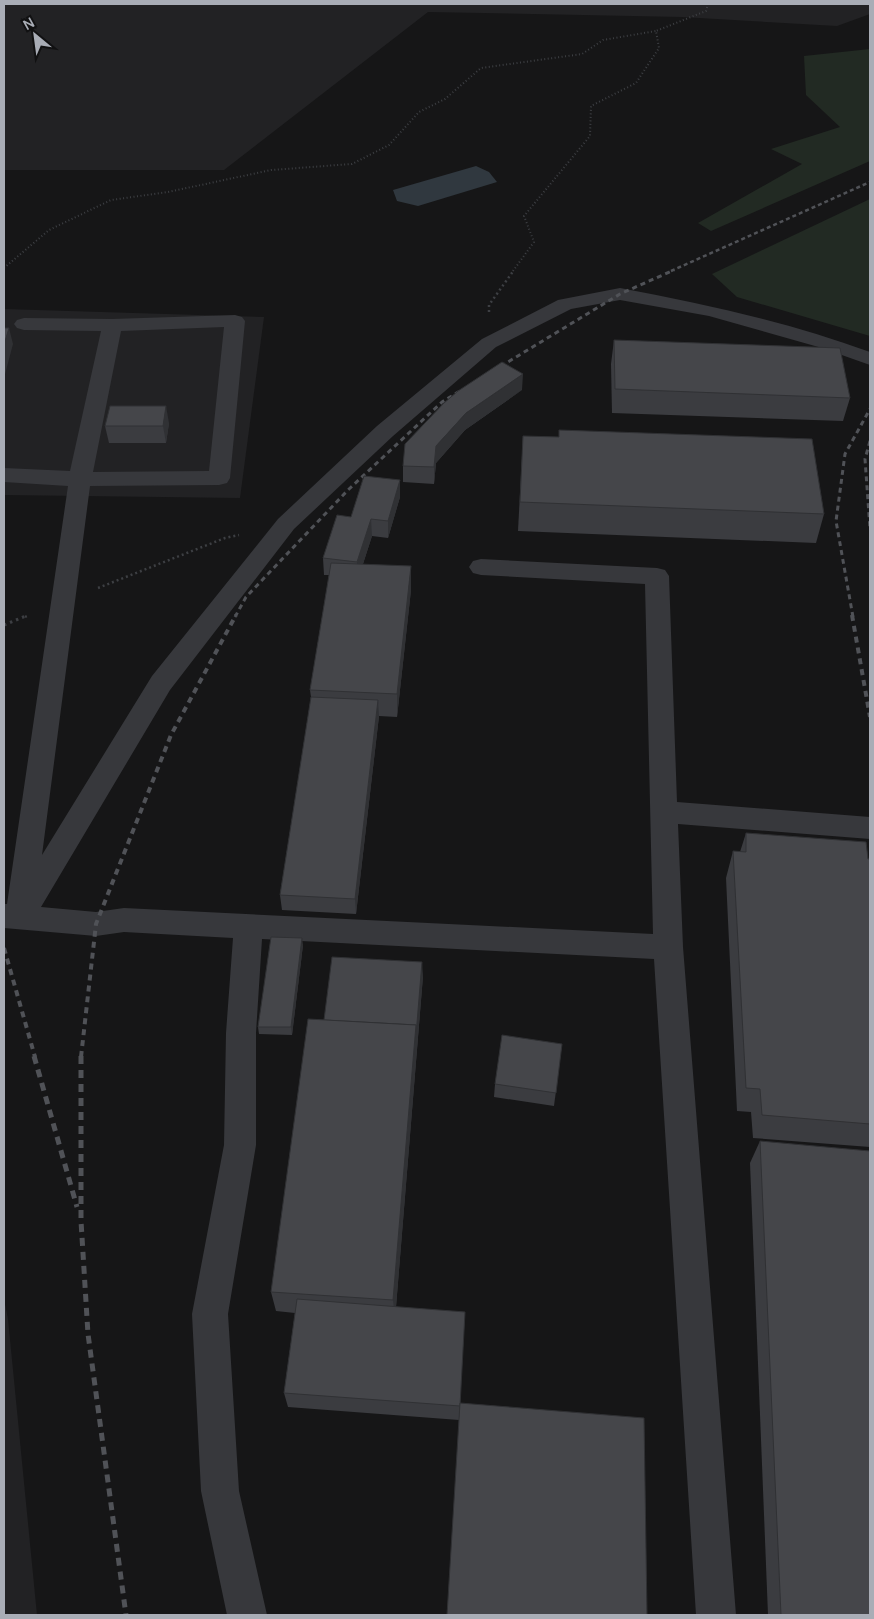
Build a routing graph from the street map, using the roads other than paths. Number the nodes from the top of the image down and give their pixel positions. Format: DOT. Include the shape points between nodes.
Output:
graph roads {
  1 [pos="24,324"];
  2 [pos="112,325"];
  3 [pos="870,359"];
  4 [pos="4,476"];
  5 [pos="80,479"];
  6 [pos="481,567"];
  7 [pos="664,812"];
  8 [pos="870,828"];
  9 [pos="12,916"];
  10 [pos="248,926"];
  11 [pos="668,947"];
  12 [pos="247,1615"];
  13 [pos="716,1615"];
  1 -- 2 [label="lane"];
  2 -- 5 [label="lane"];
  2 -- 5 [label="lane" via="235,321 219,478"];
  3 -- 9 [label="lane" via="829,344 711,311 620,294 565,304 489,342 385,431 286,524 161,684"];
  4 -- 5 [label="lane"];
  5 -- 9 [label="lane"];
  6 -- 7 [label="lane" via="657,576"];
  7 -- 8 [label="lane"];
  7 -- 11 [label="lane"];
  9 -- 10 [label="lane" via="96,924 124,920"];
  10 -- 11 [label="lane"];
  10 -- 12 [label="lane" via="241,1033 240,1145 210,1314 220,1491"];
  11 -- 13 [label="lane"];
}
